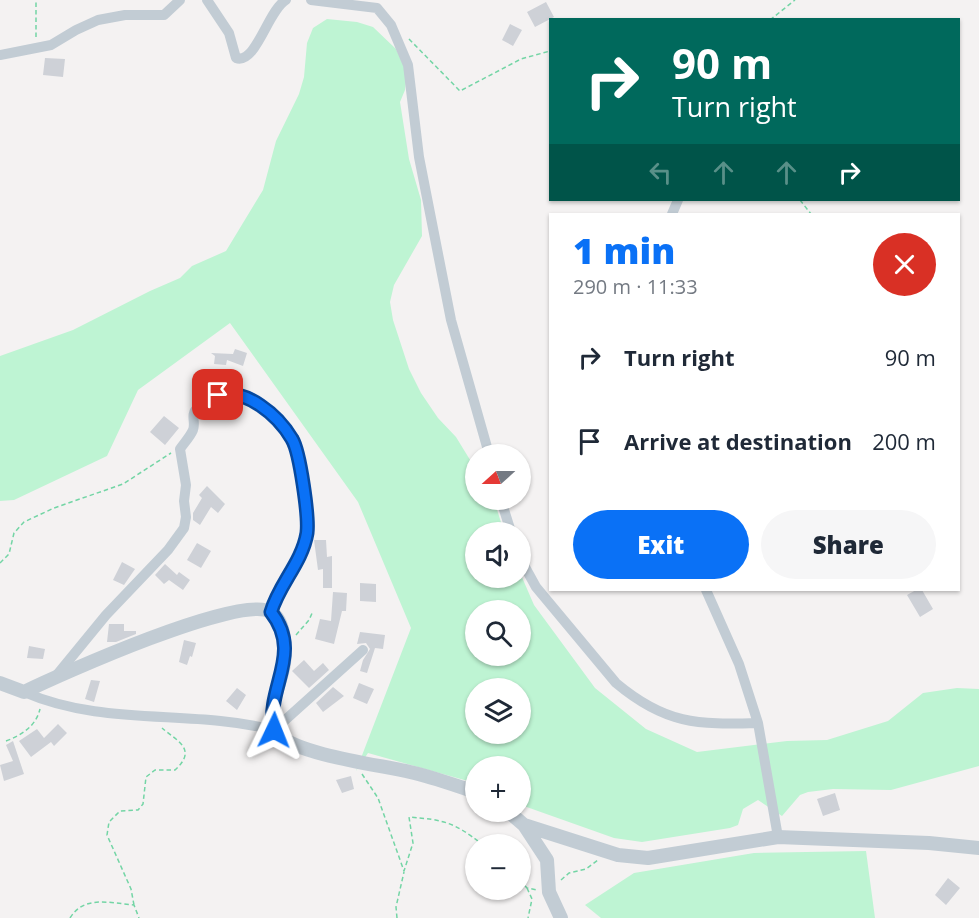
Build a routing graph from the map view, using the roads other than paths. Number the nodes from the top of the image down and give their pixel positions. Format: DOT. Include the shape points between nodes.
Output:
graph roads {
  1 [pos="180,0"];
  2 [pos="207,0"];
  3 [pos="286,0"];
  4 [pos="311,0"];
  5 [pos="0,55"];
  6 [pos="486,444"];
  7 [pos="531,578"];
  8 [pos="706,591"];
  9 [pos="271,612"];
  10 [pos="363,650"];
  11 [pos="56,676"];
  12 [pos="0,683"];
  13 [pos="24,692"];
  14 [pos="758,723"];
  15 [pos="274,730"];
  16 [pos="465,789"];
  17 [pos="521,822"];
  18 [pos="524,825"];
  19 [pos="778,837"];
  20 [pos="979,848"];
  21 [pos="561,918"];
  1 -- 5 [label="street" via="164,15 98,20 51,45"];
  2 -- 3 [label="street" via="229,33 236,58 240,59 252,52 271,15"];
  4 -- 6 [label="street" via="377,8 391,25 408,65 419,157 451,320"];
  7 -- 14 [label="street" via="626,692 688,722"];
  8 -- 14 [label="street"];
  9 -- 11 [label="street" via="258,609 214,616 168,630"];
  9 -- 11 [label="street" via="274,599 298,560 307,532 308,512 297,452 292,438 256,403 229,393 218,395 197,408 193,430 180,449 186,485 184,528"];
  9 -- 15 [label="street" via="285,640 285,662 272,718"];
  10 -- 15 [label="street"];
  11 -- 13 [label="street"];
  12 -- 13 [label="street"];
  13 -- 15 [label="street" via="67,708 235,721"];
  14 -- 19 [label="street"];
  15 -- 16 [label="street" via="301,747"];
  17 -- 18 [label="street"];
  18 -- 19 [label="street" via="618,855 648,858"];
  18 -- 21 [label="street" via="547,860 549,892"];
  19 -- 20 [label="street"];
}
